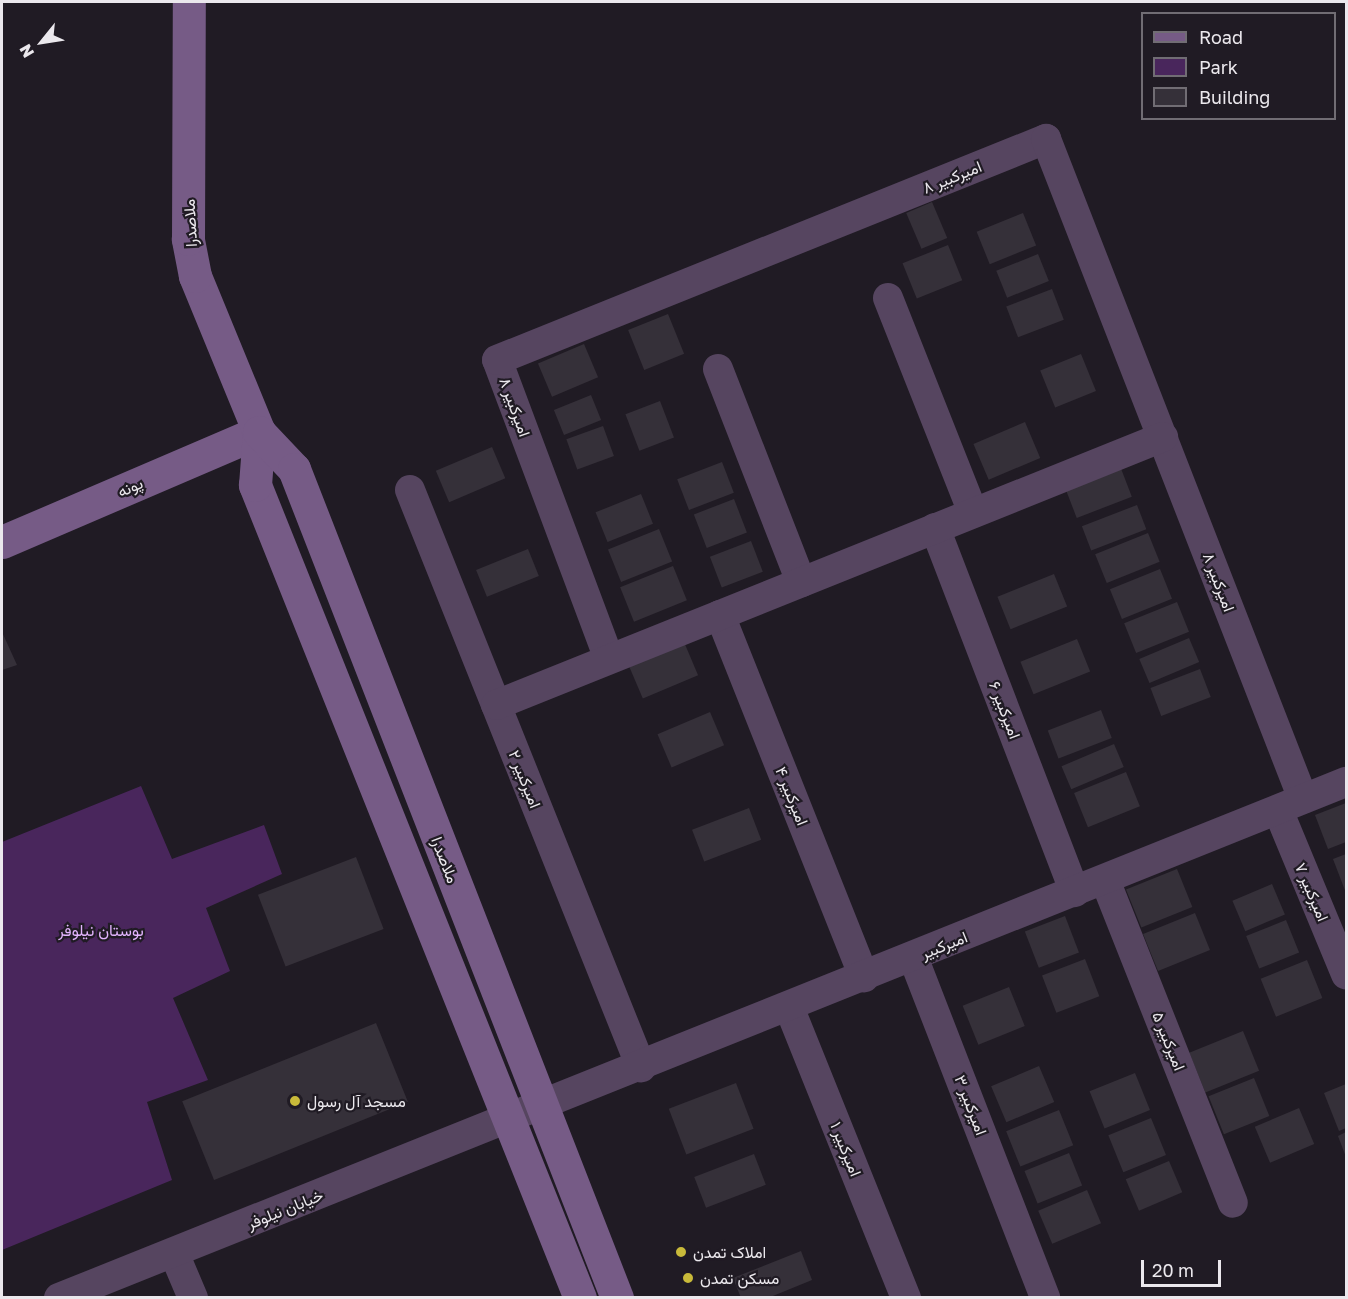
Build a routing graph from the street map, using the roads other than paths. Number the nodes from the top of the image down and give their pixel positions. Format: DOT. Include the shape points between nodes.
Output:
graph roads {
  1 [pos="189,2"];
  2 [pos="888,298"];
  3 [pos="718,369"];
  4 [pos="259,432"];
  5 [pos="1163,437"];
  6 [pos="410,490"];
  7 [pos="973,513"];
  8 [pos="935,528"];
  9 [pos="2,542"];
  10 [pos="801,582"];
  11 [pos="720,615"];
  12 [pos="609,659"];
  13 [pos="496,705"];
  14 [pos="1347,782"];
  15 [pos="1291,805"];
  16 [pos="1104,880"];
  17 [pos="1075,892"];
  18 [pos="914,957"];
  19 [pos="1347,974"];
  20 [pos="864,976"];
  21 [pos="789,1007"];
  22 [pos="640,1067"];
  23 [pos="541,1107"];
  24 [pos="511,1120"];
  25 [pos="1233,1203"];
  26 [pos="174,1253"];
  27 [pos="904,1294"];
  28 [pos="59,1298"];
  29 [pos="193,1298"];
  30 [pos="580,1298"];
  31 [pos="618,1298"];
  32 [pos="1045,1298"];
  1 -- 4 [label="street, ملاصدرا" via="188,239 195,276"];
  2 -- 7 [label="street"];
  3 -- 10 [label="street"];
  4 -- 9 [label="street, پونه"];
  4 -- 23 [label="street, ملاصدرا" via="294,469"];
  4 -- 24 [label="street, ملاصدرا" via="255,485"];
  5 -- 7 [label="street"];
  5 -- 12 [label="street, امیرکبیر ۸" via="1046,139 497,360"];
  5 -- 15 [label="street, امیرکبیر ۸"];
  6 -- 13 [label="street, امیرکبیر ۲"];
  7 -- 8 [label="street"];
  8 -- 10 [label="street"];
  8 -- 17 [label="street, امیرکبیر ۶"];
  10 -- 11 [label="street"];
  11 -- 12 [label="street"];
  11 -- 20 [label="street, امیرکبیر ۴"];
  12 -- 13 [label="street"];
  13 -- 22 [label="street, امیرکبیر ۲"];
  14 -- 15 [label="street, امیرکبیر"];
  15 -- 16 [label="street, امیرکبیر"];
  15 -- 19 [label="street, امیرکبیر ۷"];
  16 -- 17 [label="street, امیرکبیر"];
  16 -- 25 [label="street, امیرکبیر ۵"];
  17 -- 18 [label="street, امیرکبیر"];
  18 -- 20 [label="street, امیرکبیر"];
  18 -- 32 [label="street, امیرکبیر ۳"];
  20 -- 21 [label="street, امیرکبیر"];
  21 -- 22 [label="street, امیرکبیر"];
  21 -- 27 [label="street, امیرکبیر ۱"];
  22 -- 23 [label="street, امیرکبیر"];
  23 -- 24 [label="street, خیابان نیلوفر"];
  23 -- 31 [label="street, ملاصدرا"];
  24 -- 26 [label="street, خیابان نیلوفر"];
  24 -- 30 [label="street, ملاصدرا"];
  26 -- 28 [label="street, خیابان نیلوفر"];
  26 -- 29 [label="street"];
}
